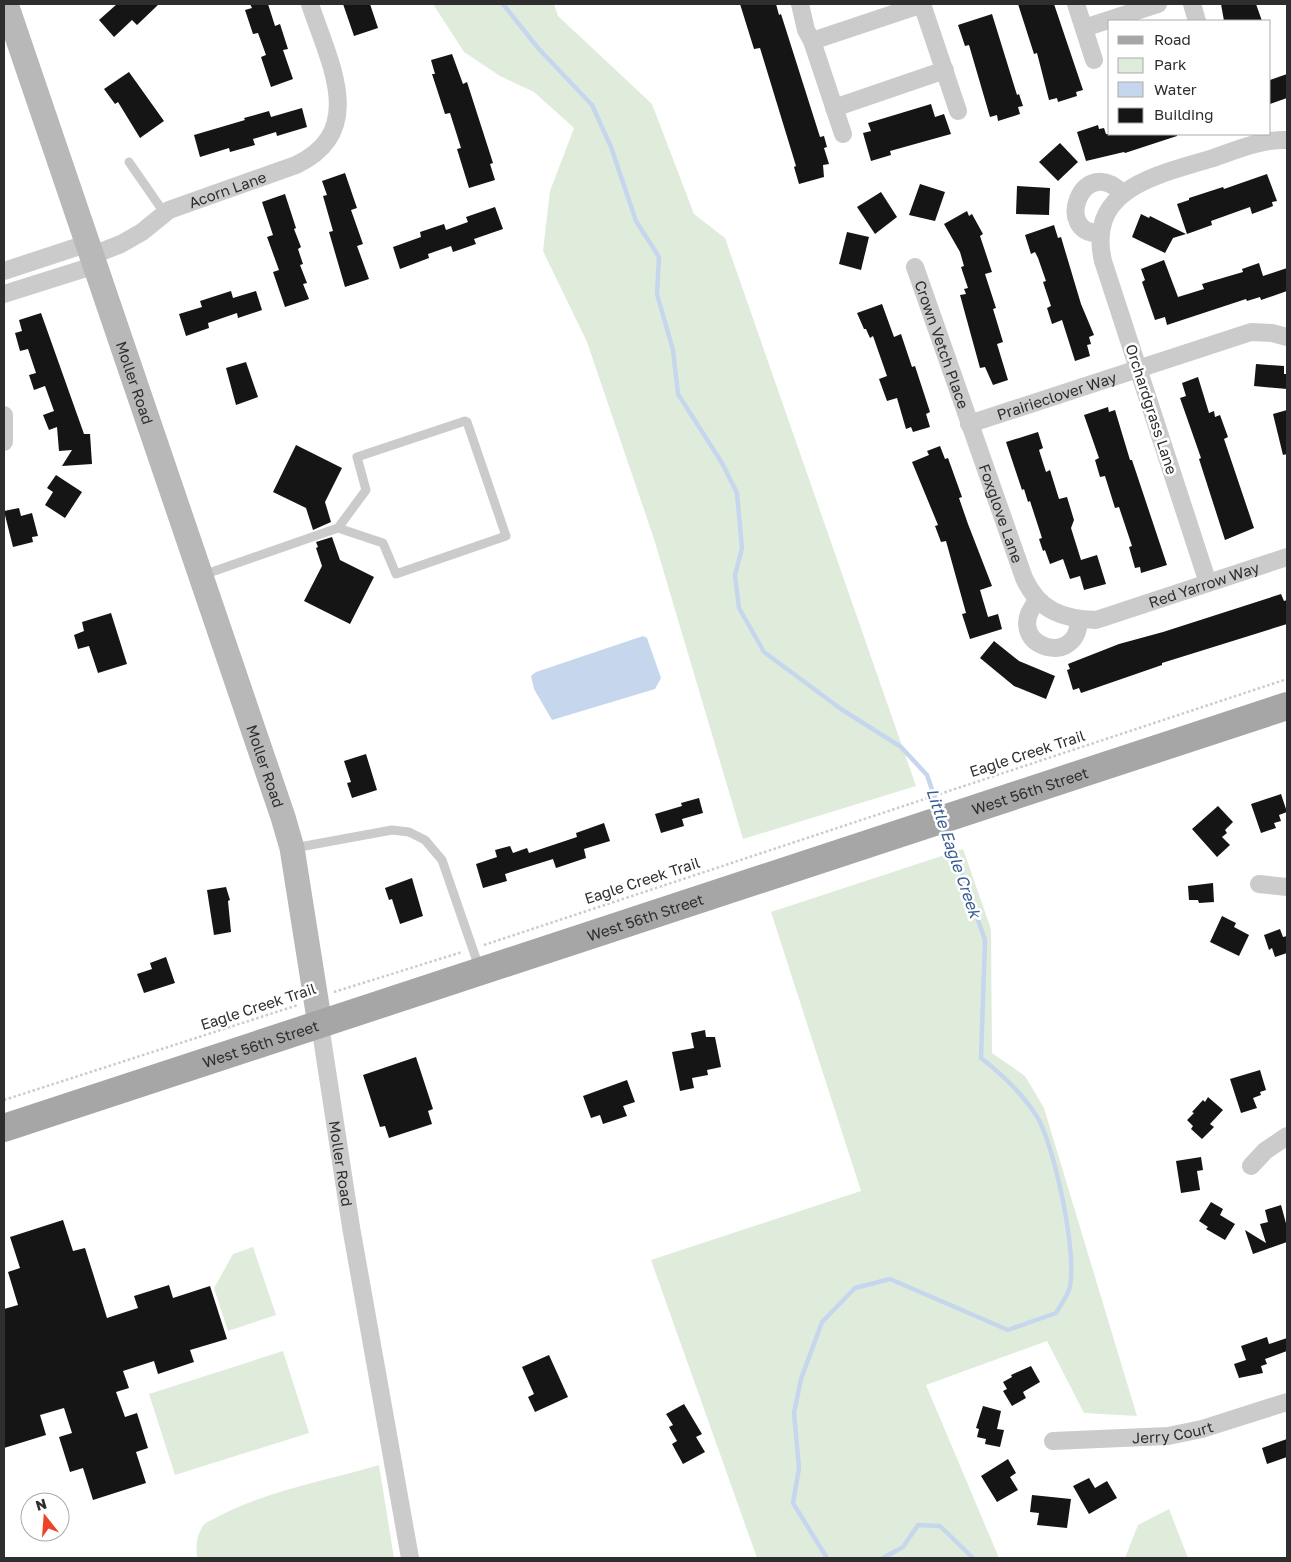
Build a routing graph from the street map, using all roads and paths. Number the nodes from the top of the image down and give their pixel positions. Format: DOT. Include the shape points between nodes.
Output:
graph roads {
  1 [pos="6,4"];
  2 [pos="310,4"];
  3 [pos="800,4"];
  4 [pos="922,4"];
  5 [pos="1076,4"];
  6 [pos="1158,4"];
  7 [pos="1192,4"];
  8 [pos="1108,20"];
  9 [pos="1109,20"];
  10 [pos="1197,20"];
  11 [pos="1084,28"];
  12 [pos="812,41"];
  13 [pos="1094,60"];
  14 [pos="945,70"];
  15 [pos="834,108"];
  16 [pos="958,110"];
  17 [pos="843,134"];
  18 [pos="1287,140"];
  19 [pos="129,162"];
  20 [pos="1123,194"];
  21 [pos="164,214"];
  22 [pos="1101,233"];
  23 [pos="92,254"];
  24 [pos="915,268"];
  25 [pos="4,271"];
  26 [pos="4,294"];
  27 [pos="1287,337"];
  28 [pos="1138,368"];
  29 [pos="4,416"];
  30 [pos="969,424"];
  31 [pos="4,442"];
  32 [pos="338,528"];
  33 [pos="1287,557"];
  34 [pos="202,575"];
  35 [pos="1208,583"];
  36 [pos="1038,600"];
  37 [pos="1123,612"];
  38 [pos="1078,620"];
  39 [pos="1287,679"];
  40 [pos="1287,706"];
  41 [pos="974,795"];
  42 [pos="900,819"];
  43 [pos="292,848"];
  44 [pos="1259,884"];
  45 [pos="1287,887"];
  46 [pos="476,961"];
  47 [pos="317,999"];
  48 [pos="320,1025"];
  49 [pos="4,1100"];
  50 [pos="4,1128"];
  51 [pos="1287,1136"];
  52 [pos="1251,1166"];
  53 [pos="1287,1402"];
  54 [pos="1054,1441"];
  55 [pos="410,1558"];
  1 -- 23 [label="street, Moller Road"];
  2 -- 21 [label="street, Acorn Lane" via="337,85 340,104 330,139 309,159"];
  3 -- 12 [label="street"];
  4 -- 12 [label="street"];
  4 -- 14 [label="street"];
  5 -- 11 [label="street"];
  6 -- 9 [label="street"];
  7 -- 10 [label="street"];
  8 -- 11 [label="street"];
  11 -- 13 [label="street"];
  12 -- 15 [label="street"];
  14 -- 15 [label="street"];
  14 -- 16 [label="street"];
  15 -- 17 [label="street"];
  18 -- 20 [label="street, Orchardgrass Lane" via="1262,142 1148,178"];
  19 -- 21 [label="lane"];
  20 -- 22 [label="street, Orchardgrass Lane" via="1108,213"];
  20 -- 22 [label="street" via="1112,185 1092,184 1080,192 1074,208 1081,226 1090,232"];
  21 -- 23 [label="street, Acorn Lane" via="135,236"];
  22 -- 28 [label="street, Orchardgrass Lane" via="1103,261"];
  23 -- 25 [label="street"];
  23 -- 26 [label="street"];
  23 -- 34 [label="street, Moller Road"];
  24 -- 30 [label="street, Crown Vetch Place"];
  27 -- 28 [label="street, Prairieclover Way" via="1251,332"];
  28 -- 30 [label="street, Prairieclover Way"];
  28 -- 35 [label="street, Orchardgrass Lane"];
  29 -- 31 [label="street"];
  30 -- 36 [label="street, Foxglove Lane" via="1024,578"];
  32 -- 32 [label="lane" via="366,490 357,458 464,421 506,536 396,574 383,543"];
  32 -- 34 [label="lane"];
  33 -- 35 [label="street, Red Yarrow Way"];
  34 -- 43 [label="street, Moller Road"];
  35 -- 37 [label="street, Red Yarrow Way"];
  36 -- 38 [label="street, Foxglove Lane" via="1059,615"];
  36 -- 38 [label="street" via="1027,620 1028,630 1038,643 1054,648 1065,645 1075,636"];
  37 -- 38 [label="street, Foxglove Lane" via="1096,620"];
  39 -- 41 [label="path, Eagle Creek Trail"];
  40 -- 41 [label="main road, West 56th Street"];
  41 -- 42 [label="main road, West 56th Street"];
  41 -- 42 [label="path, Eagle Creek Trail"];
  42 -- 46 [label="main road, West 56th Street"];
  42 -- 46 [label="path, Eagle Creek Trail"];
  43 -- 46 [label="lane" via="392,830 409,832 425,840 442,860"];
  43 -- 47 [label="street, Moller Road"];
  44 -- 45 [label="street"];
  46 -- 47 [label="path, Eagle Creek Trail" via="348,986"];
  46 -- 48 [label="main road, West 56th Street"];
  47 -- 48 [label="street, Moller Road"];
  47 -- 49 [label="path, Eagle Creek Trail"];
  48 -- 50 [label="main road, West 56th Street"];
  48 -- 55 [label="street, Moller Road" via="351,1227"];
  51 -- 52 [label="street" via="1265,1151"];
  53 -- 54 [label="street, Jerry Court" via="1174,1435"];
}
